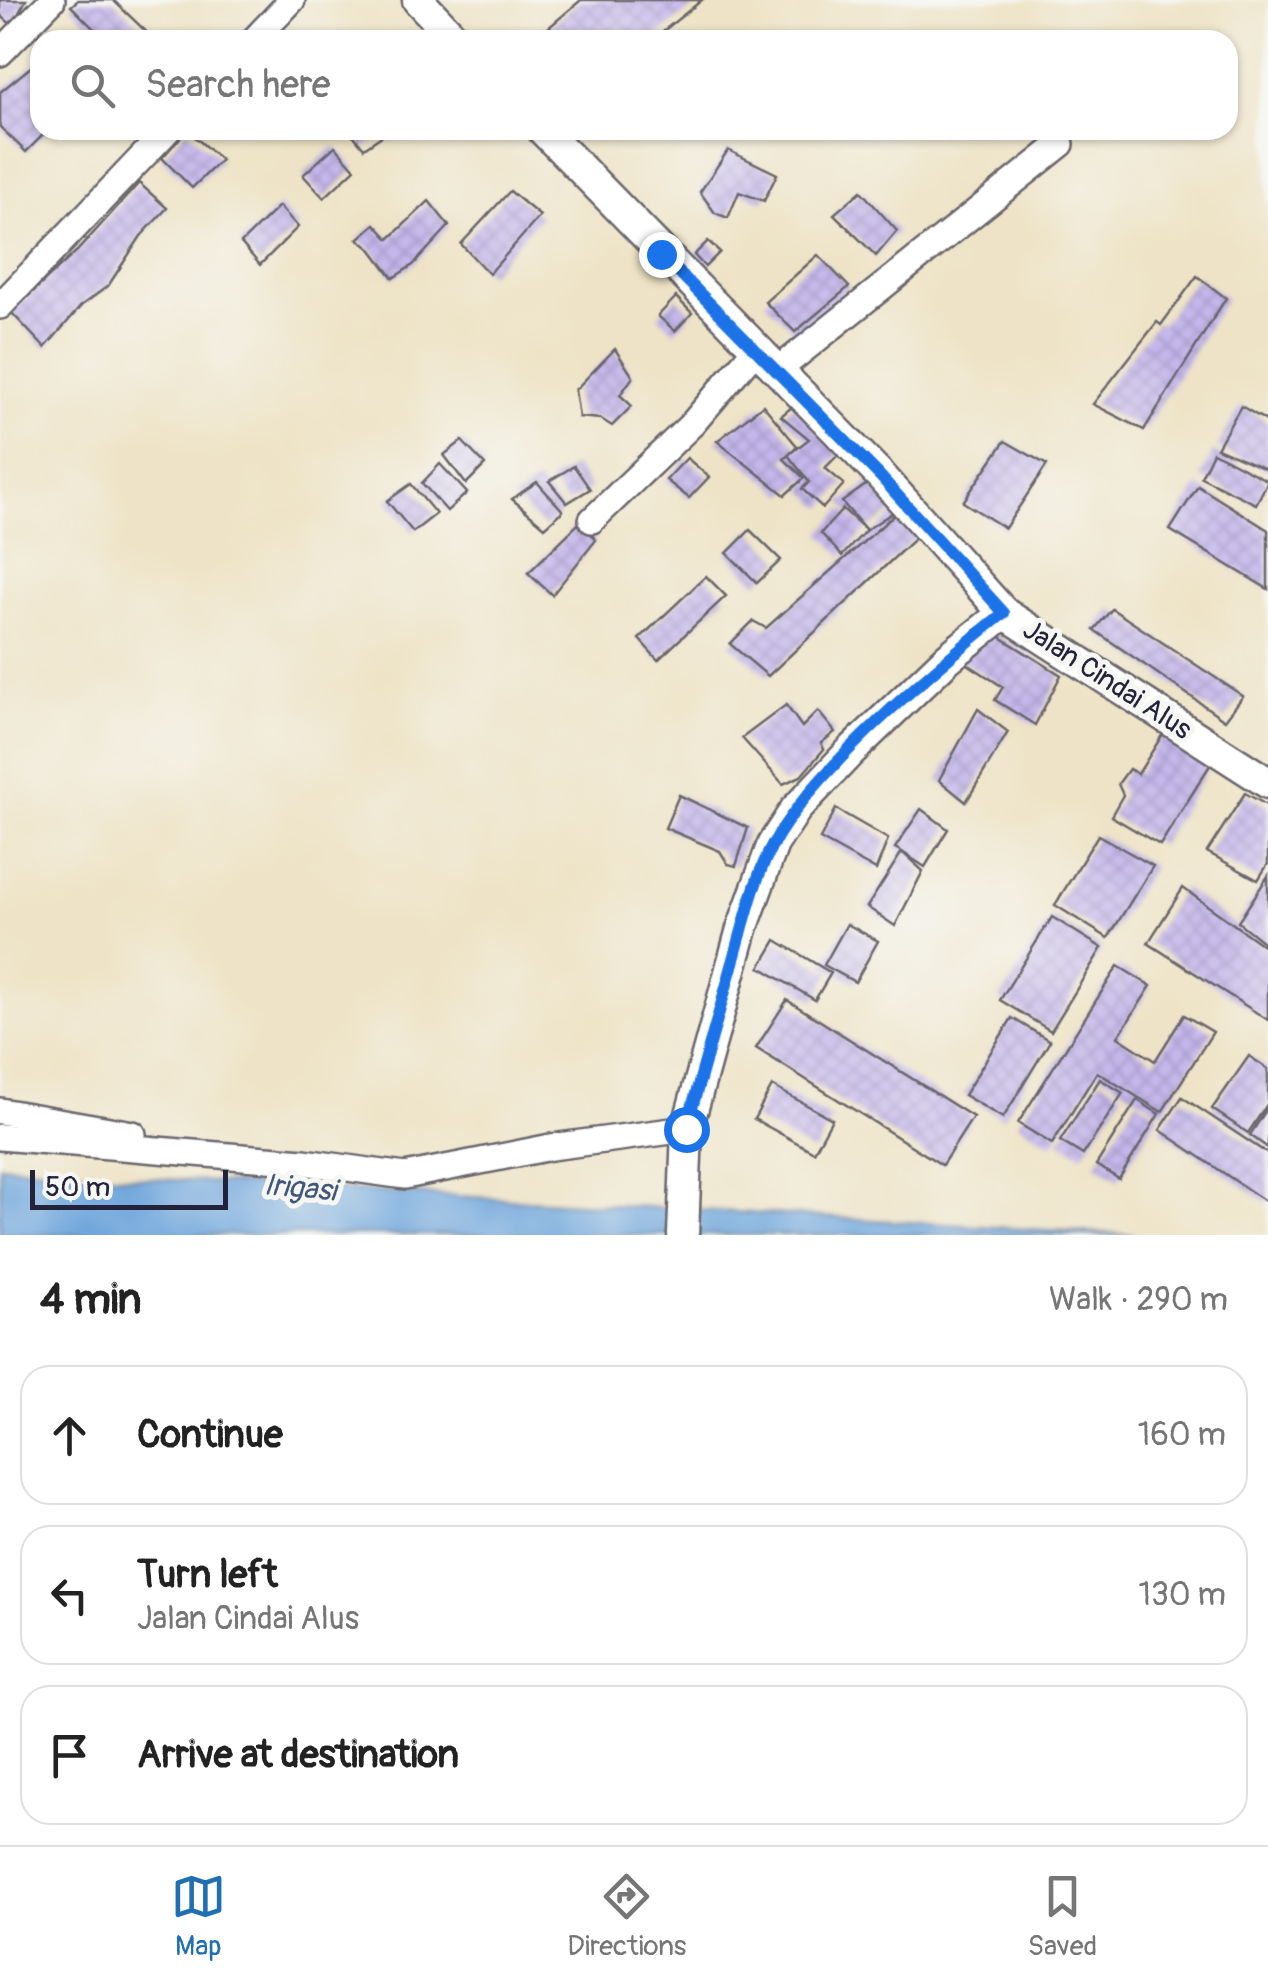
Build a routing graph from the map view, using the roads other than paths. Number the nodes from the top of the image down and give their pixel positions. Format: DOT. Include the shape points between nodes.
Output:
graph roads {
  1 [pos="52,0"];
  2 [pos="292,0"];
  3 [pos="418,0"];
  4 [pos="264,30"];
  5 [pos="446,30"];
  6 [pos="0,53"];
  7 [pos="158,140"];
  8 [pos="553,140"];
  9 [pos="1061,144"];
  10 [pos="0,306"];
  11 [pos="766,361"];
  12 [pos="592,520"];
  13 [pos="1004,613"];
  14 [pos="1268,784"];
  15 [pos="0,1111"];
  16 [pos="686,1129"];
  17 [pos="0,1137"];
  18 [pos="304,1162"];
  19 [pos="683,1235"];
  1 -- 6 [label="street"];
  2 -- 4 [label="street"];
  3 -- 5 [label="street"];
  7 -- 10 [label="street"];
  8 -- 11 [label="street, Jalan Cindai Alus"];
  9 -- 11 [label="street"];
  11 -- 12 [label="street"];
  11 -- 13 [label="street, Jalan Cindai Alus"];
  13 -- 14 [label="street, Jalan Cindai Alus"];
  13 -- 16 [label="street" via="862,740 786,823 753,896"];
  15 -- 18 [label="street"];
  16 -- 18 [label="street" via="551,1147 432,1174"];
  16 -- 19 [label="street"];
  17 -- 18 [label="street"];
}
